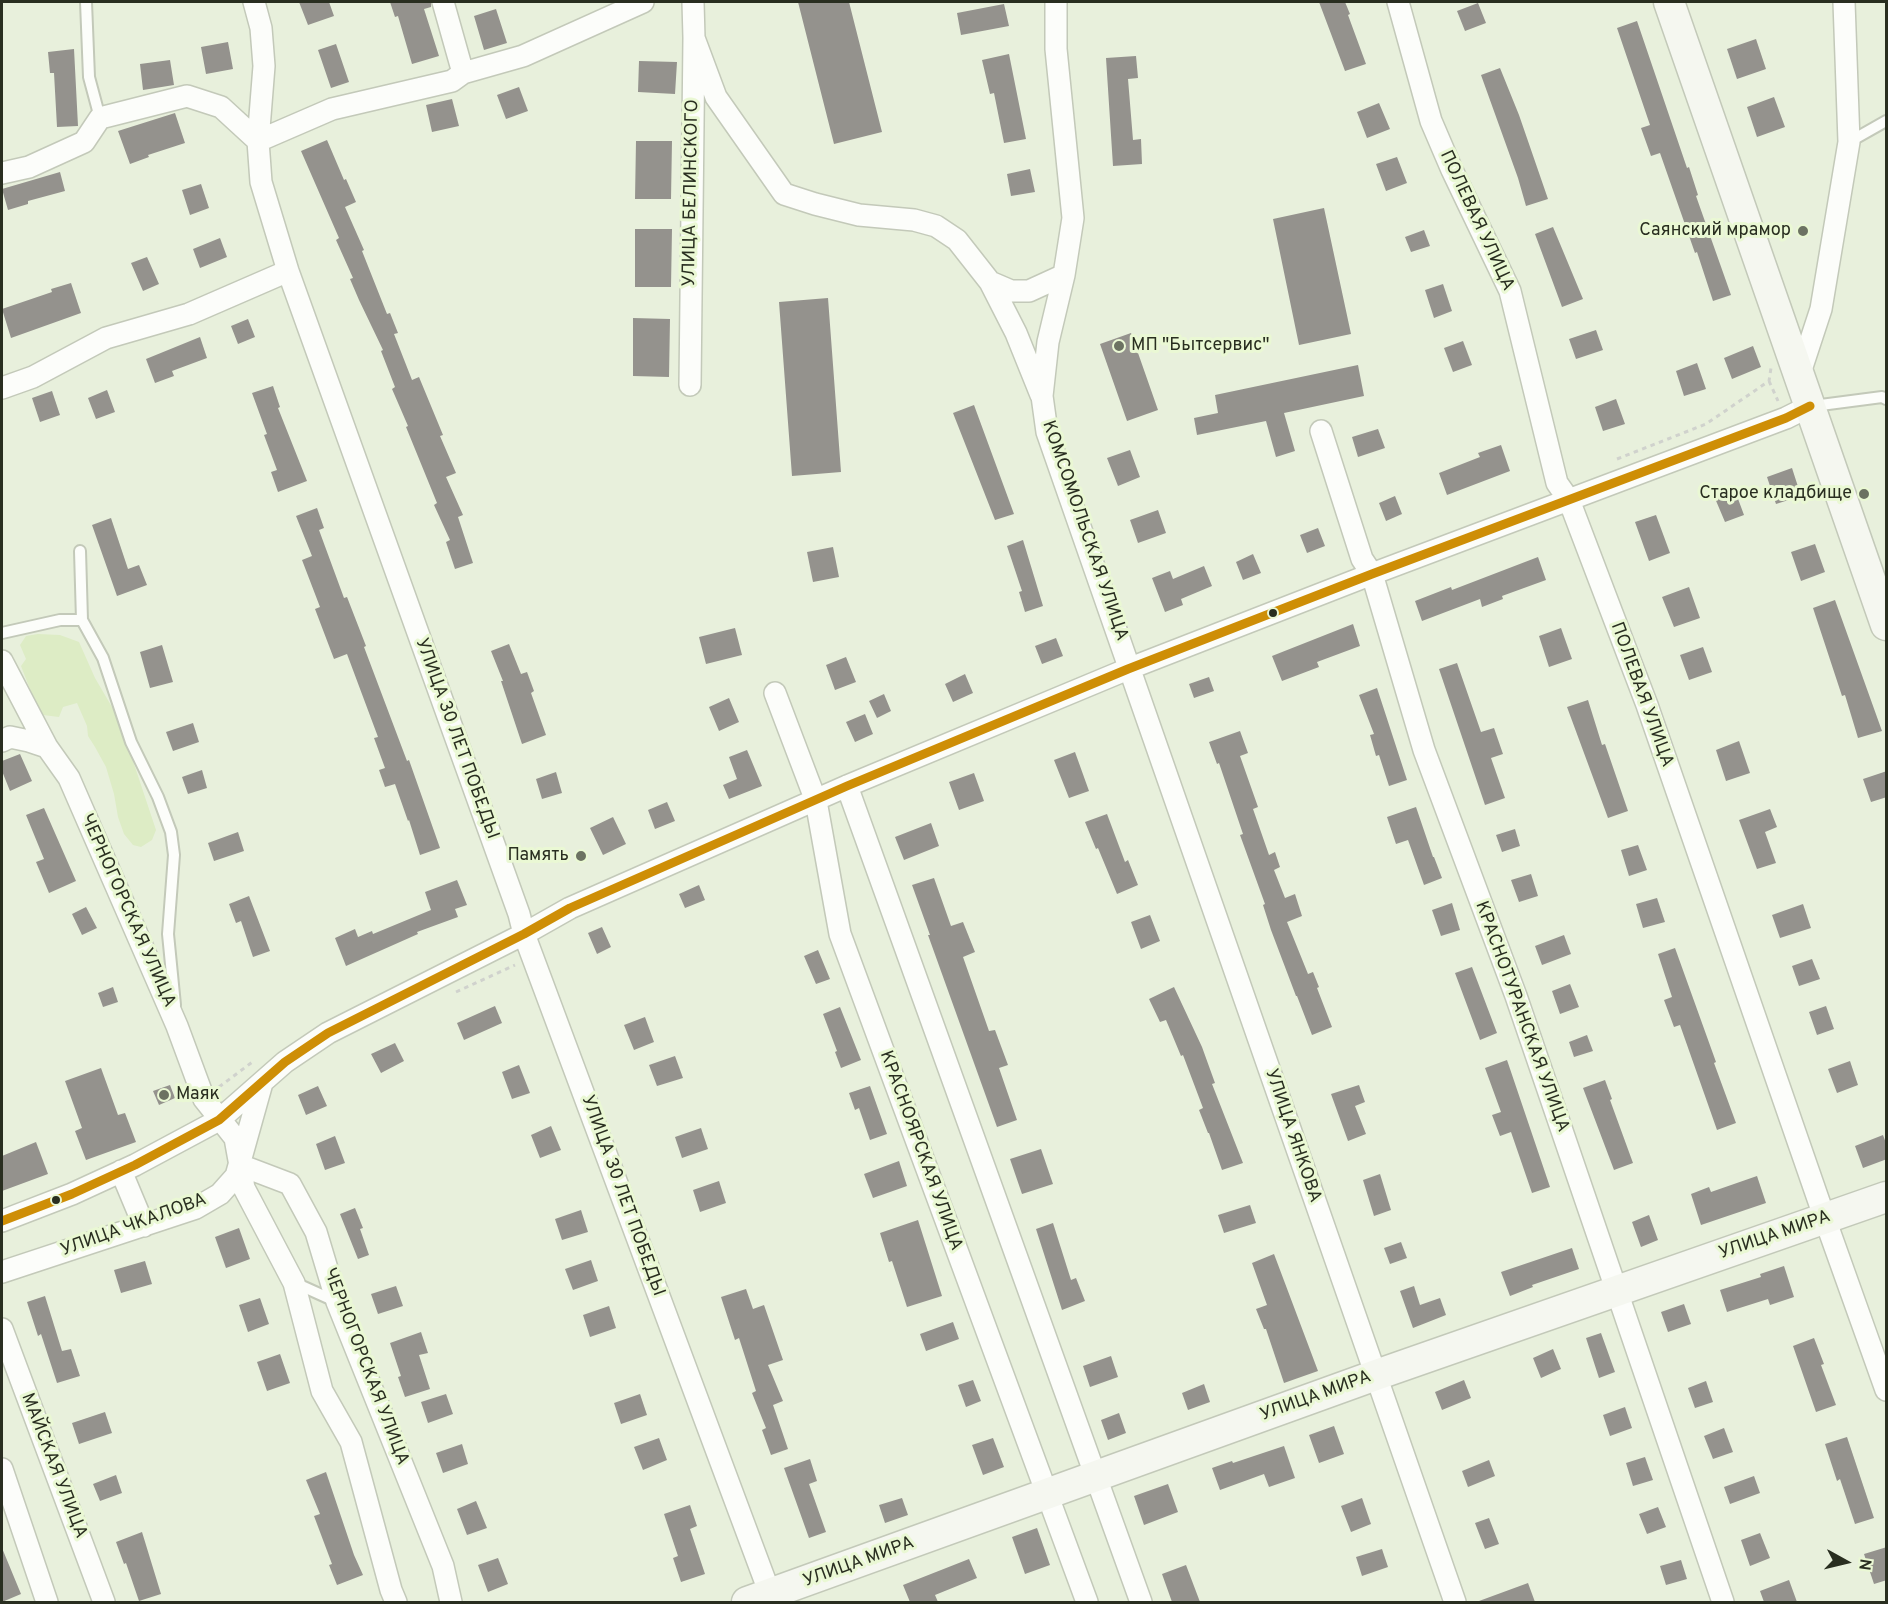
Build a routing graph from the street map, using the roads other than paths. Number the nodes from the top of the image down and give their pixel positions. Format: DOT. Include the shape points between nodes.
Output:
graph roads {
  1 [pos="86,2"];
  2 [pos="254,2"];
  3 [pos="443,2"];
  4 [pos="643,2"];
  5 [pos="693,2"];
  6 [pos="1056,2"];
  7 [pos="1398,2"];
  8 [pos="1670,2"];
  9 [pos="1844,2"];
  10 [pos="694,38"];
  11 [pos="463,73"];
  12 [pos="100,118"];
  13 [pos="1887,120"];
  14 [pos="258,141"];
  15 [pos="1849,142"];
  16 [pos="2,173"];
  17 [pos="288,271"];
  18 [pos="1064,275"];
  19 [pos="990,282"];
  20 [pos="1799,376"];
  21 [pos="690,385"];
  22 [pos="2,388"];
  23 [pos="1042,396"];
  24 [pos="1887,399"];
  25 [pos="1810,406"];
  26 [pos="1321,431"];
  27 [pos="1569,500"];
  28 [pos="80,551"];
  29 [pos="1372,574"];
  30 [pos="82,620"];
  31 [pos="1887,625"];
  32 [pos="2,633"];
  33 [pos="2,661"];
  34 [pos="1128,669"];
  35 [pos="775,693"];
  36 [pos="2,741"];
  37 [pos="47,747"];
  38 [pos="847,786"];
  39 [pos="816,801"];
  40 [pos="524,934"];
  41 [pos="177,1026"];
  42 [pos="262,1083"];
  43 [pos="219,1120"];
  44 [pos="240,1165"];
  45 [pos="121,1171"];
  46 [pos="1887,1197"];
  47 [pos="1825,1219"];
  48 [pos="2,1221"];
  49 [pos="144,1226"];
  50 [pos="2,1272"];
  51 [pos="294,1283"];
  52 [pos="1617,1291"];
  53 [pos="337,1302"];
  54 [pos="2,1329"];
  55 [pos="1376,1375"];
  56 [pos="1887,1390"];
  57 [pos="2,1469"];
  58 [pos="1095,1476"];
  59 [pos="1047,1495"];
  60 [pos="763,1600"];
  61 [pos="47,1602"];
  62 [pos="104,1602"];
  63 [pos="396,1602"];
  64 [pos="451,1602"];
  65 [pos="1087,1602"];
  66 [pos="1141,1602"];
  67 [pos="1455,1602"];
  68 [pos="1723,1602"];
  1 -- 12 [label="lane" via="89,77"];
  2 -- 14 [label="street, УЛИЦА 30 ЛЕТ ПОБЕДЫ" via="264,66"];
  3 -- 11 [label="street"];
  4 -- 11 [label="street" via="523,56"];
  5 -- 10 [label="street, УЛИЦА БЕЛИНСКОГО"];
  6 -- 18 [label="street, КОМСОМОЛЬСКАЯ УЛИЦА" via="1056,49 1073,218"];
  7 -- 27 [label="street, ПОЛЕВАЯ УЛИЦА" via="1431,121 1510,291 1557,483"];
  8 -- 20 [label="main road"];
  9 -- 15 [label="street"];
  10 -- 19 [label="street" via="716,97 784,194 859,215 936,226 957,240"];
  10 -- 21 [label="street, УЛИЦА БЕЛИНСКОГО"];
  11 -- 14 [label="street" via="452,81 332,109"];
  12 -- 14 [label="street" via="187,96 221,107"];
  12 -- 16 [label="street" via="84,142 29,167"];
  13 -- 15 [label="lane"];
  14 -- 17 [label="street, УЛИЦА 30 ЛЕТ ПОБЕДЫ" via="261,182"];
  15 -- 20 [label="street" via="1821,309"];
  17 -- 22 [label="street" via="189,314 106,338 33,377"];
  17 -- 40 [label="street, УЛИЦА 30 ЛЕТ ПОБЕДЫ"];
  18 -- 19 [label="street" via="1029,291 1011,291"];
  18 -- 23 [label="street, КОМСОМОЛЬСКАЯ УЛИЦА" via="1048,342"];
  19 -- 23 [label="street"];
  20 -- 25 [label="main road"];
  23 -- 34 [label="street, КОМСОМОЛЬСКАЯ УЛИЦА" via="1047,432"];
  24 -- 25 [label="lane"];
  25 -- 27 [label="street, УЛИЦА ЧКАЛОВА"];
  25 -- 31 [label="main road"];
  26 -- 29 [label="street, КРАСНОТУРАНСКАЯ УЛИЦА" via="1362,559"];
  27 -- 29 [label="street, УЛИЦА ЧКАЛОВА"];
  27 -- 47 [label="street, ПОЛЕВАЯ УЛИЦА" via="1647,705"];
  28 -- 30 [label="lane"];
  29 -- 34 [label="street, УЛИЦА ЧКАЛОВА"];
  29 -- 52 [label="street, КРАСНОТУРАНСКАЯ УЛИЦА" via="1424,750 1516,996"];
  30 -- 32 [label="lane" via="60,620"];
  30 -- 41 [label="lane" via="103,658 131,742 171,832 174,855 168,934"];
  33 -- 37 [label="street, ЧЕРНОГОРСКАЯ УЛИЦА"];
  34 -- 38 [label="street, УЛИЦА ЧКАЛОВА"];
  34 -- 55 [label="street, УЛИЦА ЯНКОВА"];
  35 -- 39 [label="street, КРАСНОЯРСКАЯ УЛИЦА"];
  36 -- 37 [label="street" via="10,737"];
  37 -- 41 [label="street, ЧЕРНОГОРСКАЯ УЛИЦА" via="69,778"];
  38 -- 39 [label="street, УЛИЦА ЧКАЛОВА"];
  38 -- 58 [label="street"];
  39 -- 40 [label="street, УЛИЦА ЧКАЛОВА" via="570,908"];
  39 -- 59 [label="street, КРАСНОЯРСКАЯ УЛИЦА" via="840,934"];
  40 -- 42 [label="street, УЛИЦА ЧКАЛОВА" via="328,1033"];
  40 -- 60 [label="street, УЛИЦА 30 ЛЕТ ПОБЕДЫ"];
  41 -- 43 [label="street, ЧЕРНОГОРСКАЯ УЛИЦА" via="204,1099"];
  42 -- 43 [label="street, УЛИЦА ЧКАЛОВА"];
  42 -- 44 [label="street, УЛИЦА ЧКАЛОВА"];
  43 -- 44 [label="street, ЧЕРНОГОРСКАЯ УЛИЦА" via="235,1138"];
  43 -- 45 [label="street, УЛИЦА ЧКАЛОВА"];
  44 -- 49 [label="street, УЛИЦА ЧКАЛОВА" via="220,1194 196,1208"];
  44 -- 51 [label="street, ЧЕРНОГОРСКАЯ УЛИЦА" via="244,1188"];
  44 -- 53 [label="street, ЧЕРНОГОРСКАЯ УЛИЦА" via="290,1184 316,1232"];
  45 -- 48 [label="street, УЛИЦА ЧКАЛОВА"];
  45 -- 49 [label="street"];
  46 -- 47 [label="main road, УЛИЦА МИРА"];
  47 -- 52 [label="main road, УЛИЦА МИРА"];
  47 -- 56 [label="street, ПОЛЕВАЯ УЛИЦА"];
  49 -- 50 [label="street, УЛИЦА ЧКАЛОВА"];
  51 -- 53 [label="lane"];
  51 -- 63 [label="street, ЧЕРНОГОРСКАЯ УЛИЦА" via="322,1391 351,1443"];
  52 -- 55 [label="main road, УЛИЦА МИРА"];
  52 -- 68 [label="street, КРАСНОТУРАНСКАЯ УЛИЦА"];
  53 -- 64 [label="street, ЧЕРНОГОРСКАЯ УЛИЦА" via="443,1566"];
  54 -- 62 [label="street, МАЙСКАЯ УЛИЦА"];
  55 -- 58 [label="main road, УЛИЦА МИРА"];
  55 -- 67 [label="street, УЛИЦА ЯНКОВА"];
  57 -- 61 [label="street"];
  58 -- 59 [label="main road, УЛИЦА МИРА"];
  58 -- 66 [label="street"];
  59 -- 60 [label="main road, УЛИЦА МИРА"];
  59 -- 65 [label="street, КРАСНОЯРСКАЯ УЛИЦА"];
}
